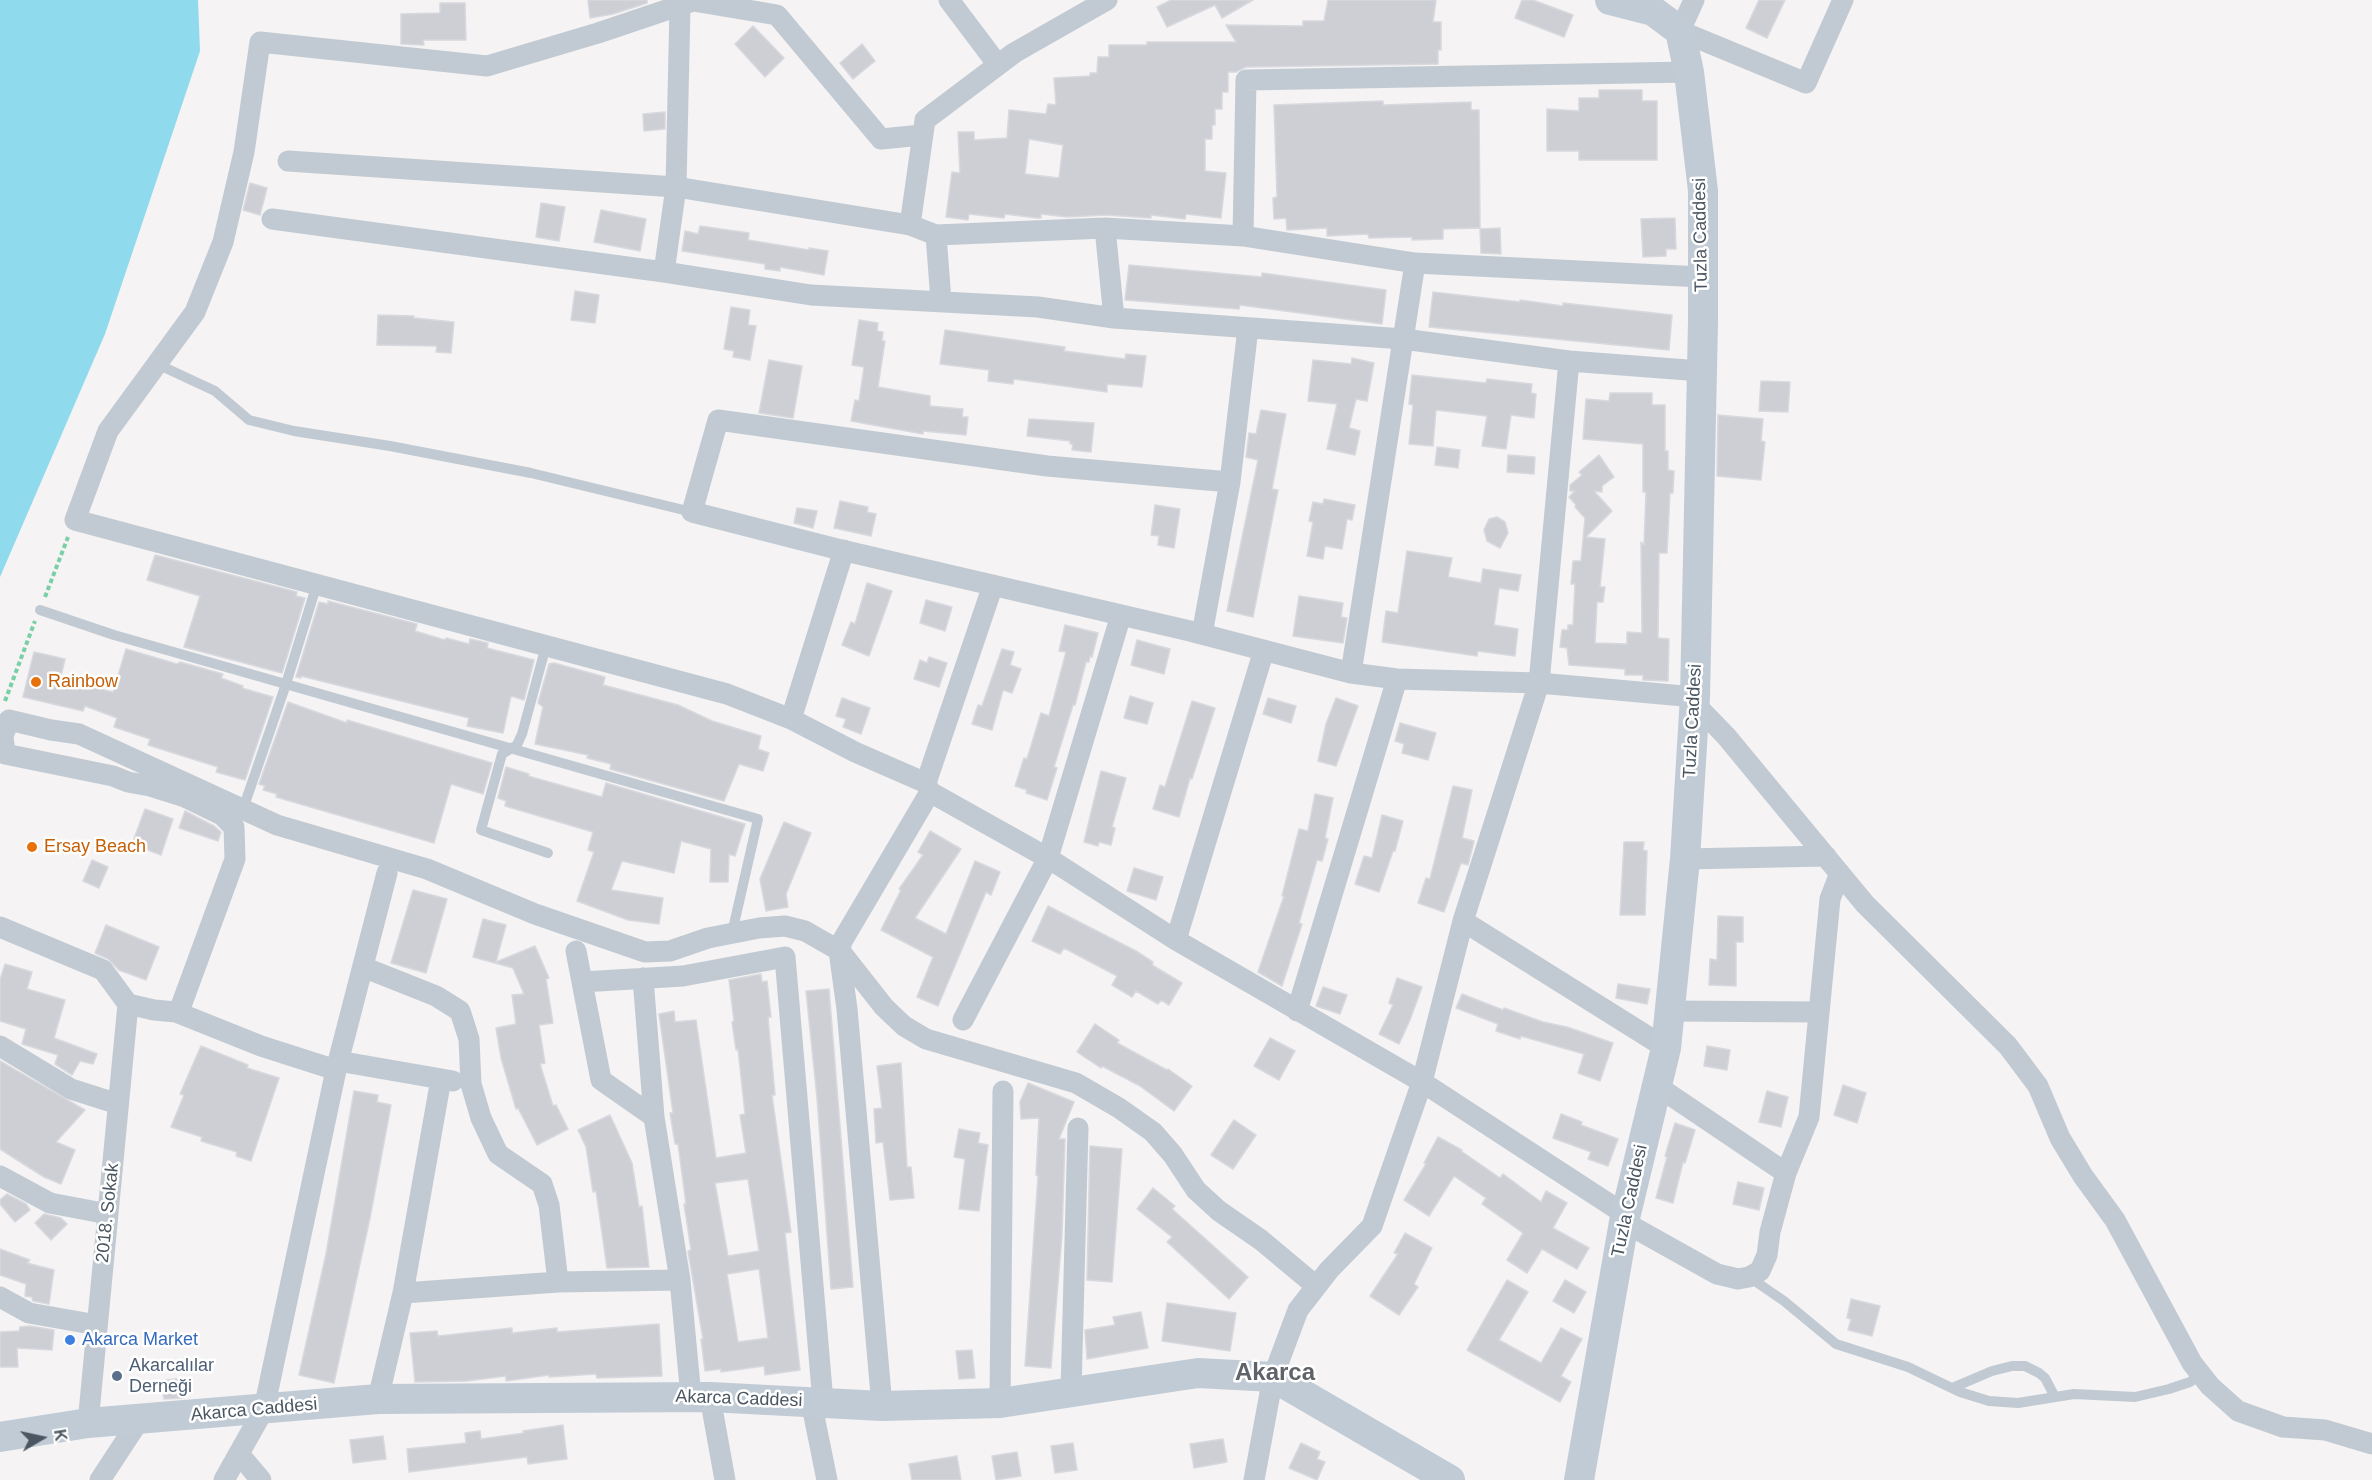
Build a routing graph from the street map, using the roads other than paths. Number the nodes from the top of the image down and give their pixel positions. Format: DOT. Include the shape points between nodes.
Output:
graph roads {
  1 [pos="949,0"];
  2 [pos="1610,0"];
  3 [pos="1694,0"];
  4 [pos="1844,0"];
  5 [pos="1103,1"];
  6 [pos="689,2"];
  7 [pos="1680,31"];
  8 [pos="998,65"];
  9 [pos="1689,72"];
  10 [pos="922,135"];
  11 [pos="288,161"];
  12 [pos="676,187"];
  13 [pos="272,219"];
  14 [pos="910,225"];
  15 [pos="1105,228"];
  16 [pos="936,235"];
  17 [pos="1243,236"];
  18 [pos="1415,262"];
  19 [pos="664,272"];
  20 [pos="1702,277"];
  21 [pos="941,301"];
  22 [pos="1114,318"];
  23 [pos="1248,328"];
  24 [pos="1403,339"];
  25 [pos="1569,361"];
  26 [pos="157,364"];
  27 [pos="1701,371"];
  28 [pos="1230,482"];
  29 [pos="692,512"];
  30 [pos="844,550"];
  31 [pos="317,584"];
  32 [pos="993,585"];
  33 [pos="40,610"];
  34 [pos="1121,615"];
  35 [pos="1202,634"];
  36 [pos="546,646"];
  37 [pos="1264,650"];
  38 [pos="1351,673"];
  39 [pos="1397,679"];
  40 [pos="1539,683"];
  41 [pos="286,684"];
  42 [pos="1695,700"];
  43 [pos="791,719"];
  44 [pos="510,748"];
  45 [pos="928,787"];
  46 [pos="243,809"];
  47 [pos="548,853"];
  48 [pos="1826,856"];
  49 [pos="1048,858"];
  50 [pos="1685,859"];
  51 [pos="387,873"];
  52 [pos="1839,873"];
  53 [pos="1463,921"];
  54 [pos="0,927"];
  55 [pos="732,933"];
  56 [pos="1176,940"];
  57 [pos="576,951"];
  58 [pos="840,951"];
  59 [pos="363,967"];
  60 [pos="644,978"];
  61 [pos="582,982"];
  62 [pos="128,1004"];
  63 [pos="1297,1011"];
  64 [pos="1669,1011"];
  65 [pos="176,1012"];
  66 [pos="1818,1012"];
  67 [pos="963,1020"];
  68 [pos="0,1046"];
  69 [pos="1666,1048"];
  70 [pos="337,1065"];
  71 [pos="441,1079"];
  72 [pos="1422,1082"];
  73 [pos="471,1084"];
  74 [pos="1657,1086"];
  75 [pos="1003,1090"];
  76 [pos="118,1104"];
  77 [pos="654,1117"];
  78 [pos="1078,1128"];
  79 [pos="1786,1173"];
  80 [pos="0,1176"];
  81 [pos="108,1214"];
  82 [pos="1625,1219"];
  83 [pos="1749,1277"];
  84 [pos="680,1280"];
  85 [pos="558,1282"];
  86 [pos="1316,1286"];
  87 [pos="403,1293"];
  88 [pos="0,1297"];
  89 [pos="97,1325"];
  90 [pos="2201,1374"];
  91 [pos="1273,1377"];
  92 [pos="1952,1388"];
  93 [pos="1071,1390"];
  94 [pos="700,1397"];
  95 [pos="2055,1397"];
  96 [pos="378,1400"];
  97 [pos="817,1402"];
  98 [pos="1000,1402"];
  99 [pos="882,1406"];
  100 [pos="264,1409"];
  101 [pos="140,1419"];
  102 [pos="88,1423"];
  103 [pos="0,1438"];
  104 [pos="2372,1444"];
  105 [pos="239,1454"];
  106 [pos="100,1480"];
  107 [pos="224,1480"];
  108 [pos="261,1480"];
  109 [pos="725,1480"];
  110 [pos="827,1480"];
  111 [pos="1254,1480"];
  112 [pos="1450,1480"];
  113 [pos="1579,1480"];
  1 -- 8 [label="street"];
  2 -- 7 [label="main road" via="1653,11"];
  3 -- 7 [label="street"];
  4 -- 7 [label="street" via="1806,83"];
  5 -- 8 [label="street"];
  6 -- 10 [label="street" via="777,15 881,138"];
  6 -- 12 [label="street"];
  6 -- 26 [label="street" via="487,66 260,42 243,152 223,242 195,312"];
  7 -- 9 [label="main road, Tuzla Caddesi"];
  8 -- 10 [label="street" via="925,120"];
  9 -- 17 [label="street" via="1246,80"];
  9 -- 20 [label="main road, Tuzla Caddesi" via="1703,191"];
  10 -- 14 [label="street"];
  11 -- 12 [label="street"];
  12 -- 14 [label="street"];
  12 -- 19 [label="street"];
  13 -- 19 [label="street"];
  14 -- 16 [label="street"];
  15 -- 16 [label="street"];
  15 -- 17 [label="street"];
  15 -- 22 [label="street"];
  16 -- 21 [label="street"];
  17 -- 18 [label="street"];
  18 -- 20 [label="street"];
  18 -- 24 [label="street"];
  19 -- 21 [label="street" via="811,295"];
  20 -- 27 [label="main road, Tuzla Caddesi"];
  21 -- 22 [label="street" via="1038,307"];
  22 -- 23 [label="street"];
  23 -- 24 [label="street"];
  23 -- 28 [label="street"];
  24 -- 25 [label="street"];
  24 -- 38 [label="street"];
  25 -- 27 [label="street"];
  25 -- 40 [label="street"];
  26 -- 29 [label="lane" via="215,391 249,420 531,473"];
  26 -- 31 [label="street" via="108,431 75,520"];
  27 -- 42 [label="main road, Tuzla Caddesi"];
  28 -- 29 [label="street" via="1047,466 718,420"];
  28 -- 35 [label="street"];
  29 -- 30 [label="street"];
  30 -- 32 [label="street"];
  30 -- 43 [label="street"];
  31 -- 36 [label="street"];
  31 -- 41 [label="lane"];
  32 -- 34 [label="street"];
  32 -- 45 [label="street"];
  33 -- 41 [label="lane"];
  34 -- 35 [label="street"];
  34 -- 49 [label="street"];
  35 -- 37 [label="street"];
  36 -- 43 [label="street" via="727,694"];
  36 -- 44 [label="lane" via="522,734 518,745"];
  37 -- 38 [label="street"];
  37 -- 56 [label="street"];
  38 -- 39 [label="street"];
  39 -- 40 [label="street"];
  39 -- 63 [label="street"];
  40 -- 42 [label="street"];
  40 -- 53 [label="street"];
  41 -- 44 [label="lane"];
  41 -- 46 [label="lane"];
  42 -- 48 [label="street"];
  42 -- 50 [label="main road, Tuzla Caddesi"];
  43 -- 45 [label="street"];
  44 -- 47 [label="lane" via="502,754 481,830"];
  44 -- 55 [label="lane" via="758,819"];
  45 -- 49 [label="street"];
  45 -- 58 [label="street"];
  46 -- 55 [label="street" via="277,825 428,869 535,914 645,952 670,951"];
  46 -- 65 [label="street" via="79,734 9,720 3,736 5,754 113,776 185,797 222,815 234,827 234,859"];
  48 -- 50 [label="street"];
  48 -- 52 [label="street"];
  49 -- 56 [label="street"];
  49 -- 67 [label="street"];
  50 -- 64 [label="main road, Tuzla Caddesi"];
  51 -- 59 [label="street"];
  52 -- 66 [label="street" via="1830,899"];
  52 -- 90 [label="street" via="1865,904 2008,1046 2038,1086 2060,1138 2115,1220"];
  53 -- 69 [label="street"];
  53 -- 72 [label="street"];
  54 -- 62 [label="street" via="103,970"];
  55 -- 58 [label="street" via="785,926 805,931"];
  56 -- 63 [label="street"];
  57 -- 61 [label="street"];
  58 -- 86 [label="street" via="884,1007 926,1039 1076,1083 1119,1108 1153,1132 1196,1190 1219,1211"];
  58 -- 99 [label="street"];
  59 -- 70 [label="street"];
  59 -- 73 [label="street" via="436,996 460,1011 469,1039"];
  60 -- 61 [label="street"];
  60 -- 77 [label="street"];
  60 -- 97 [label="street" via="785,957"];
  61 -- 77 [label="street" via="601,1080"];
  62 -- 65 [label="street"];
  62 -- 76 [label="street, 2018. Sokak"];
  63 -- 72 [label="street"];
  64 -- 66 [label="street"];
  64 -- 69 [label="main road, Tuzla Caddesi"];
  65 -- 70 [label="street" via="261,1046"];
  66 -- 79 [label="street" via="1809,1117"];
  68 -- 76 [label="street" via="71,1089"];
  69 -- 74 [label="main road, Tuzla Caddesi"];
  70 -- 71 [label="street"];
  70 -- 100 [label="street"];
  71 -- 73 [label="street"];
  71 -- 87 [label="street"];
  72 -- 82 [label="street"];
  72 -- 86 [label="street" via="1372,1226"];
  73 -- 85 [label="street" via="498,1154 542,1184 549,1205"];
  74 -- 79 [label="street"];
  74 -- 82 [label="main road, Tuzla Caddesi"];
  75 -- 98 [label="street"];
  76 -- 81 [label="street, 2018. Sokak"];
  77 -- 84 [label="street"];
  78 -- 93 [label="street"];
  79 -- 83 [label="street" via="1767,1254 1760,1271"];
  80 -- 81 [label="street" via="50,1203"];
  81 -- 89 [label="street, 2018. Sokak"];
  82 -- 83 [label="street" via="1717,1274 1738,1279"];
  82 -- 113 [label="main road, Tuzla Caddesi"];
  83 -- 92 [label="lane" via="1836,1344 1908,1367"];
  84 -- 85 [label="street"];
  84 -- 94 [label="street"];
  85 -- 87 [label="street"];
  86 -- 91 [label="street" via="1298,1310"];
  87 -- 96 [label="street"];
  88 -- 89 [label="street" via="29,1313"];
  89 -- 102 [label="street, 2018. Sokak"];
  90 -- 95 [label="lane" via="2190,1382 2135,1397"];
  90 -- 104 [label="street" via="2238,1411 2283,1427 2325,1430"];
  91 -- 93 [label="main road, Akarca Caddesi" via="1198,1373"];
  91 -- 111 [label="street"];
  91 -- 112 [label="main road, Akarca Caddesi"];
  92 -- 95 [label="lane" via="2003,1403"];
  92 -- 95 [label="lane" via="1992,1371 2025,1366 2045,1378"];
  93 -- 98 [label="main road, Akarca Caddesi"];
  94 -- 96 [label="main road, Akarca Caddesi"];
  94 -- 97 [label="main road, Akarca Caddesi"];
  94 -- 109 [label="street"];
  96 -- 100 [label="main road, Akarca Caddesi"];
  97 -- 99 [label="main road, Akarca Caddesi"];
  97 -- 110 [label="street"];
  98 -- 99 [label="main road, Akarca Caddesi"];
  100 -- 101 [label="main road, Akarca Caddesi"];
  100 -- 105 [label="street"];
  101 -- 102 [label="main road, Akarca Caddesi"];
  101 -- 106 [label="street"];
  102 -- 103 [label="main road, Akarca Caddesi"];
  105 -- 107 [label="street"];
  105 -- 108 [label="street"];
}
